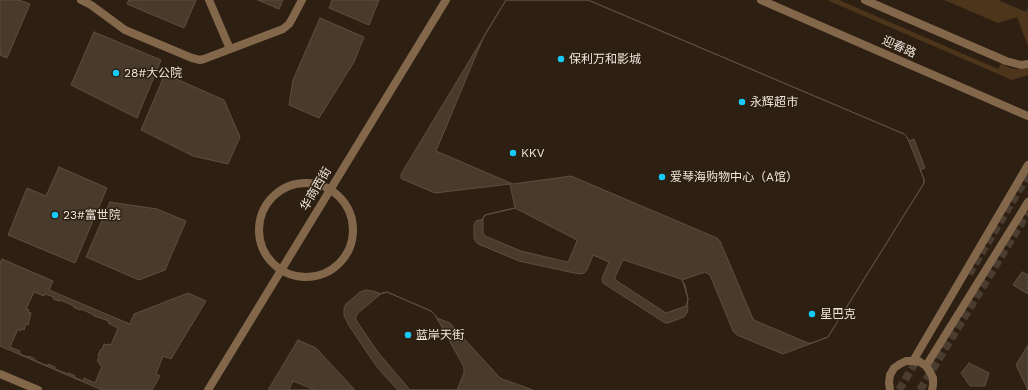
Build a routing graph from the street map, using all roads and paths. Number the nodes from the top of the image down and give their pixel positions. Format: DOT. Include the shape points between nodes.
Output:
graph roads {
  1 [pos="81,0"];
  2 [pos="209,0"];
  3 [pos="302,0"];
  4 [pos="446,0"];
  5 [pos="761,0"];
  6 [pos="865,0"];
  7 [pos="230,49"];
  8 [pos="1028,64"];
  9 [pos="1028,116"];
  10 [pos="1028,165"];
  11 [pos="330,190"];
  12 [pos="1028,202"];
  13 [pos="281,269"];
  14 [pos="913,360"];
  15 [pos="926,366"];
  16 [pos="0,374"];
  17 [pos="38,390"];
  18 [pos="208,390"];
  19 [pos="890,390"];
  20 [pos="932,390"];
  1 -- 7 [label="street" via="125,30 192,58 204,59"];
  2 -- 7 [label="street"];
  3 -- 7 [label="street" via="289,24 282,29"];
  4 -- 11 [label="street, 华商西街"];
  5 -- 9 [label="street, 迎春路"];
  6 -- 8 [label="street" via="1006,61"];
  10 -- 14 [label="street"];
  11 -- 13 [label="street, 华商西街"];
  11 -- 13 [label="street" via="310,184 290,186 280,191 266,206 260,236 267,256"];
  11 -- 13 [label="street" via="345,204 353,224 351,245 347,254 340,263 323,274 302,277"];
  12 -- 15 [label="street"];
  13 -- 18 [label="street, 华商西街"];
  14 -- 15 [label="street"];
  14 -- 19 [label="street" via="894,368 890,375"];
  15 -- 20 [label="street" via="933,378"];
  16 -- 17 [label="street"];
}
